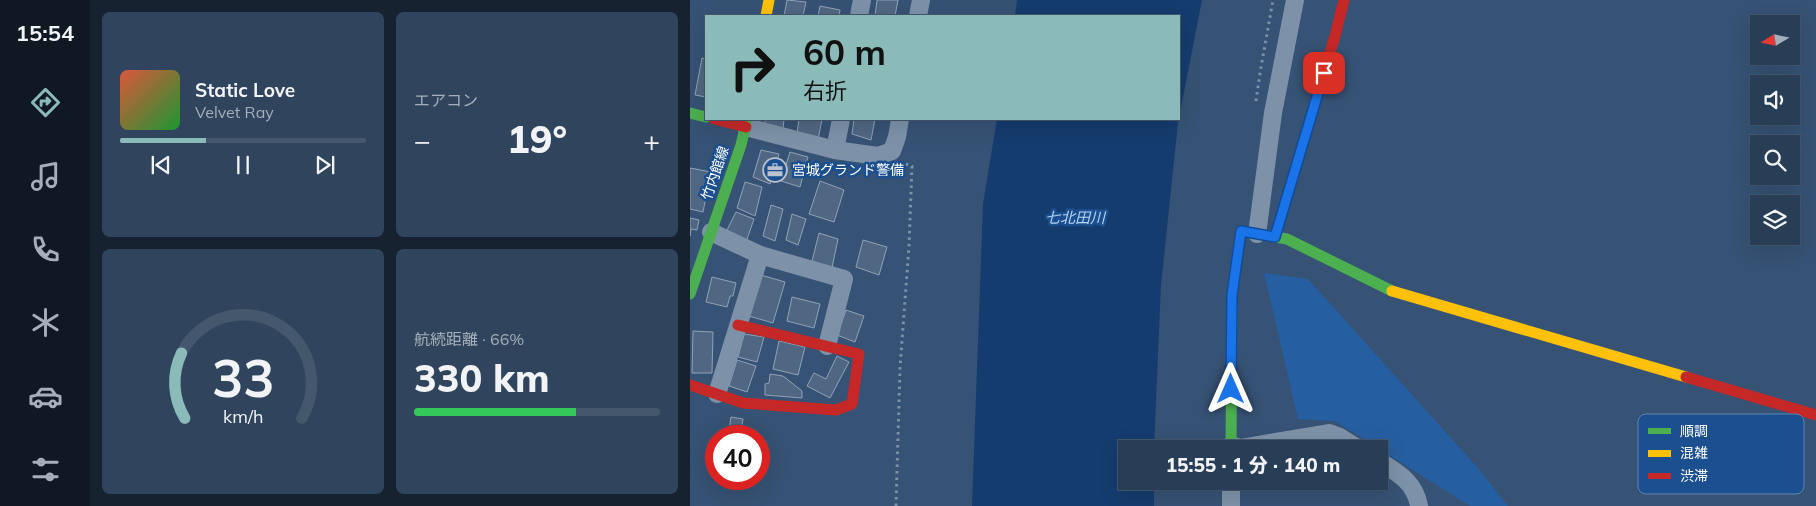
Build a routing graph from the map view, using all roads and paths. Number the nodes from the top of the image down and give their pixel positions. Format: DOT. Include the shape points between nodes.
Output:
graph roads {
  1 [pos="769,0"];
  2 [pos="862,0"];
  3 [pos="921,0"];
  4 [pos="1295,0"];
  5 [pos="1344,0"];
  6 [pos="766,15"];
  7 [pos="859,15"];
  8 [pos="918,15"];
  9 [pos="690,113"];
  10 [pos="705,117"];
  11 [pos="722,120"];
  12 [pos="841,120"];
  13 [pos="900,120"];
  14 [pos="746,123"];
  15 [pos="835,150"];
  16 [pos="911,182"];
  17 [pos="711,232"];
  18 [pos="1257,234"];
  19 [pos="1275,237"];
  20 [pos="760,255"];
  21 [pos="690,294"];
  22 [pos="738,324"];
  23 [pos="827,346"];
  24 [pos="690,385"];
  25 [pos="716,394"];
  26 [pos="1816,414"];
  27 [pos="1231,440"];
  28 [pos="1287,440"];
  29 [pos="1345,440"];
  30 [pos="1388,467"];
  31 [pos="1231,490"];
  32 [pos="896,506"];
  33 [pos="1231,506"];
  34 [pos="1419,506"];
  1 -- 6 [label="street"];
  2 -- 7 [label="street"];
  3 -- 8 [label="street"];
  4 -- 18 [label="street" via="1273,112"];
  5 -- 19 [label="street"];
  9 -- 10 [label="street"];
  11 -- 14 [label="street"];
  12 -- 15 [label="street"];
  13 -- 15 [label="street" via="892,151 878,156"];
  14 -- 15 [label="street"];
  14 -- 17 [label="street, 竹内館線"];
  16 -- 32 [label="path"];
  17 -- 20 [label="street"];
  17 -- 21 [label="street, 竹内館線"];
  18 -- 19 [label="street"];
  18 -- 27 [label="street" via="1241,231 1232,295"];
  19 -- 26 [label="street" via="1287,239 1389,290"];
  20 -- 22 [label="street"];
  20 -- 23 [label="street" via="844,279"];
  22 -- 23 [label="street"];
  22 -- 25 [label="street"];
  23 -- 25 [label="street" via="860,354 852,404 836,410 743,403"];
  24 -- 25 [label="street"];
  28 -- 29 [label="street" via="1329,433"];
  30 -- 34 [label="street" via="1414,488"];
  31 -- 33 [label="street"];
}
